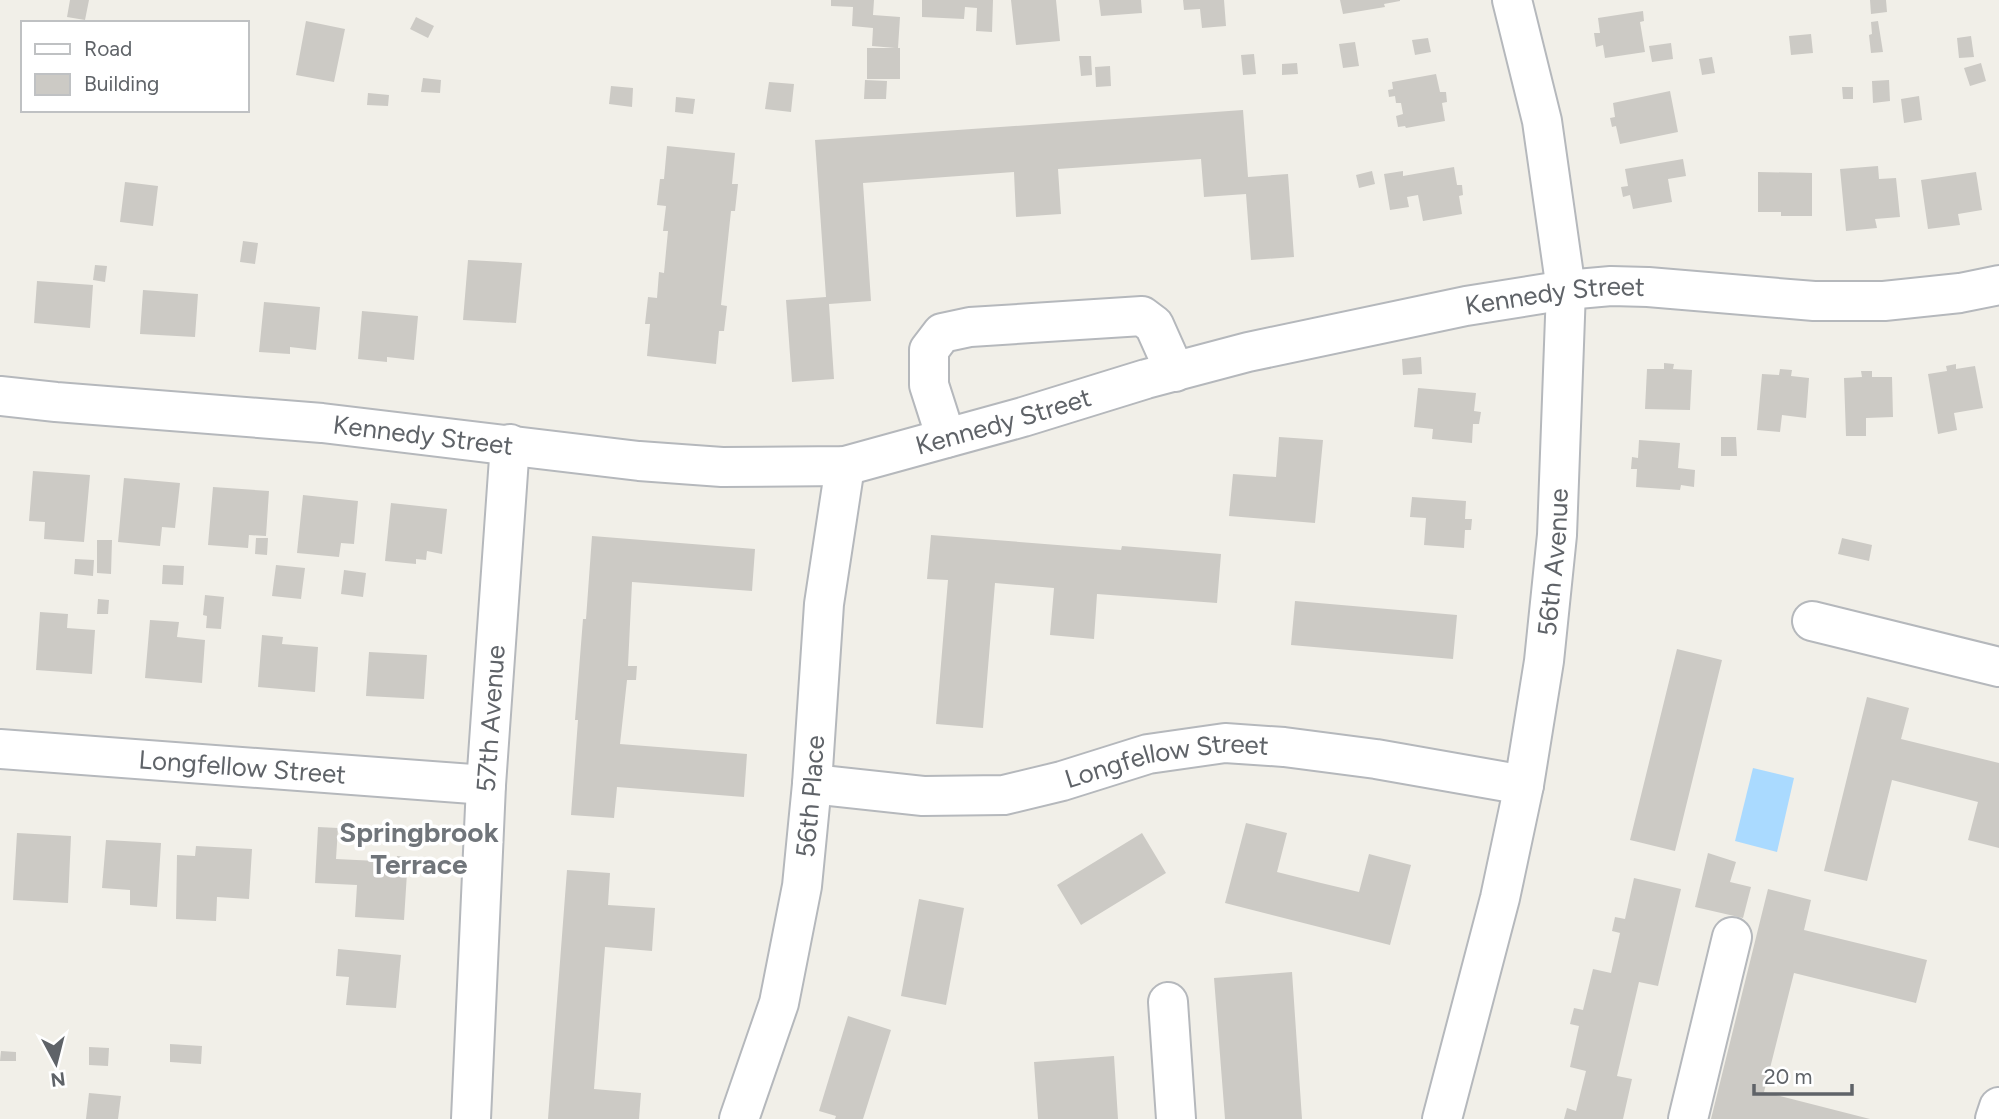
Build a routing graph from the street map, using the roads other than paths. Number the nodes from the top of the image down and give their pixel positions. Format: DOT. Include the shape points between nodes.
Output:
graph roads {
  1 [pos="1512,0"];
  2 [pos="1999,285"];
  3 [pos="1566,290"];
  4 [pos="1175,372"];
  5 [pos="0,396"];
  6 [pos="947,438"];
  7 [pos="510,443"];
  8 [pos="845,466"];
  9 [pos="1812,621"];
  10 [pos="1999,667"];
  11 [pos="0,749"];
  12 [pos="812,784"];
  13 [pos="486,785"];
  14 [pos="1524,785"];
  15 [pos="1732,937"];
  16 [pos="1168,1002"];
  17 [pos="1999,1107"];
  18 [pos="471,1119"];
  19 [pos="740,1119"];
  20 [pos="1176,1119"];
  21 [pos="1442,1119"];
  22 [pos="1688,1119"];
  23 [pos="1995,1119"];
  1 -- 3 [label="street, 56th Avenue" via="1542,121"];
  2 -- 3 [label="street, Kennedy Street" via="1884,301 1814,301 1648,287"];
  3 -- 4 [label="street, Kennedy Street" via="1466,306"];
  3 -- 14 [label="street, 56th Avenue" via="1557,535 1544,662"];
  4 -- 6 [label="street, Kennedy Street"];
  4 -- 6 [label="street" via="1154,325 1142,316 970,327 942,333 929,350 929,385"];
  5 -- 7 [label="street, Kennedy Street"];
  6 -- 8 [label="street, Kennedy Street"];
  7 -- 8 [label="street, Kennedy Street" via="722,467"];
  7 -- 13 [label="street, 57th Avenue"];
  8 -- 12 [label="street, 56th Place" via="824,604"];
  9 -- 10 [label="street"];
  11 -- 13 [label="street, Longfellow Street"];
  12 -- 14 [label="street, Longfellow Street" via="923,796 1004,794 1148,754 1225,743 1376,759"];
  12 -- 19 [label="street, 56th Place" via="802,886 779,1003"];
  13 -- 18 [label="street, 57th Avenue"];
  14 -- 21 [label="street, 56th Avenue" via="1500,898"];
  15 -- 22 [label="street"];
  16 -- 20 [label="street"];
  17 -- 23 [label="street"];
}
